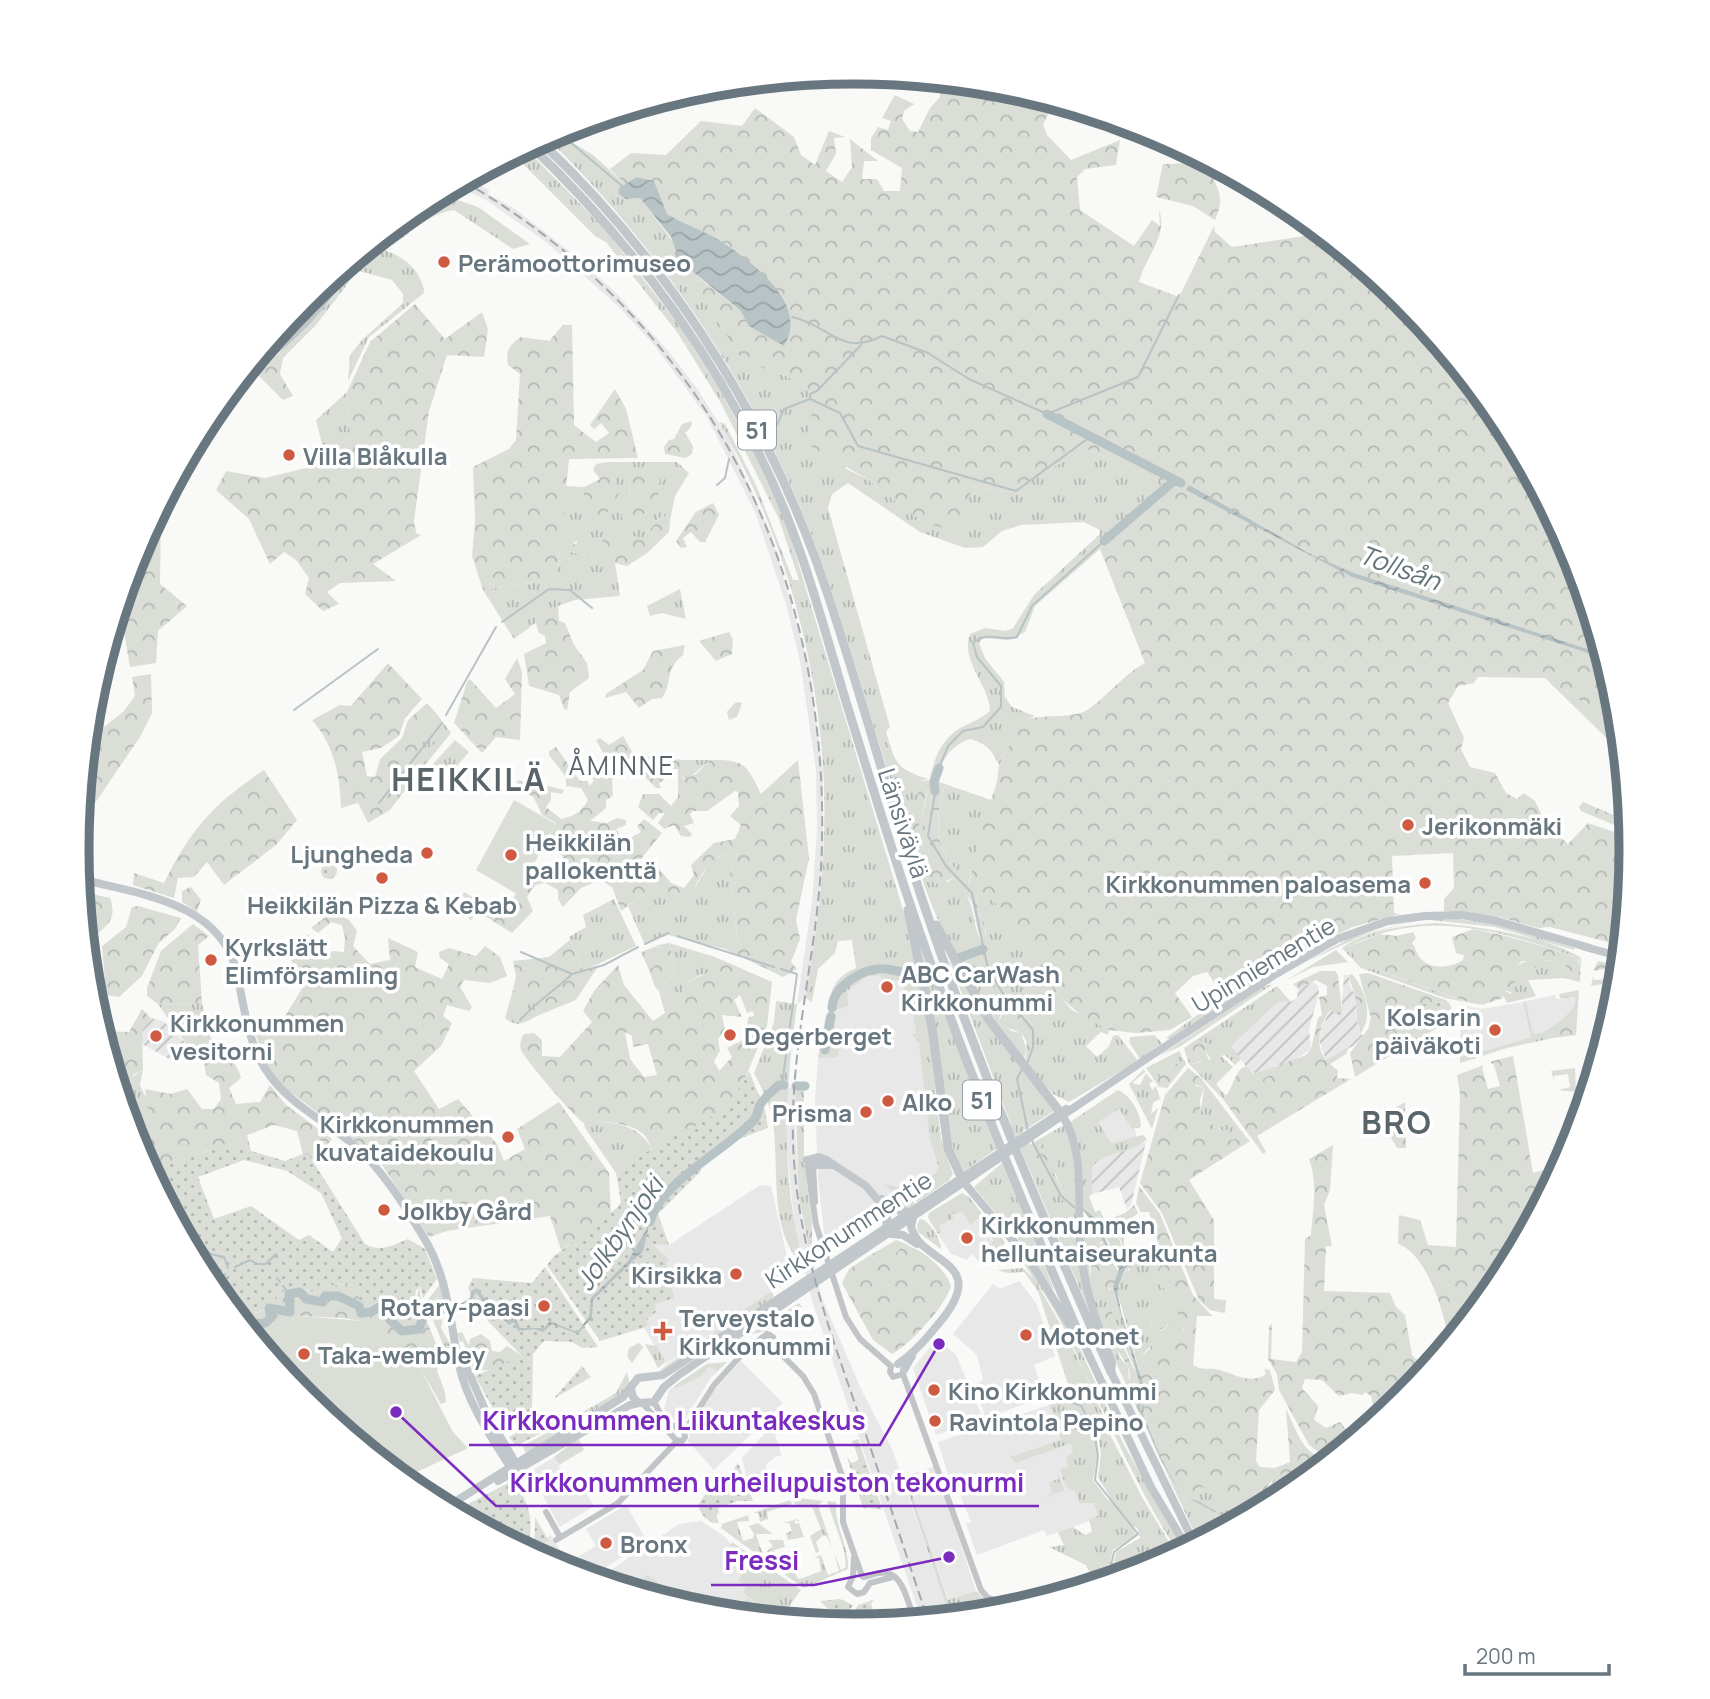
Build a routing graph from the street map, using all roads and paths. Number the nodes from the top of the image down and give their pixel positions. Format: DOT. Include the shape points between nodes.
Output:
graph roads {
  1 [pos="547,149"];
  2 [pos="538,153"];
  3 [pos="339,284"];
  4 [pos="269,357"];
  5 [pos="90,882"];
  6 [pos="904,884"];
  7 [pos="922,899"];
  8 [pos="1613,955"];
  9 [pos="1062,1114"];
  10 [pos="810,1163"];
  11 [pos="963,1181"];
  12 [pos="875,1195"];
  13 [pos="912,1215"];
  14 [pos="887,1232"];
  15 [pos="947,1267"];
  16 [pos="788,1296"];
  17 [pos="1080,1336"];
  18 [pos="899,1370"];
  19 [pos="1111,1373"];
  20 [pos="651,1378"];
  21 [pos="631,1389"];
  22 [pos="657,1398"];
  23 [pos="642,1404"];
  24 [pos="678,1435"];
  25 [pos="515,1468"];
  26 [pos="456,1502"];
  27 [pos="546,1512"];
  28 [pos="1191,1537"];
  29 [pos="1183,1541"];
  30 [pos="854,1557"];
  31 [pos="853,1576"];
  32 [pos="863,1577"];
  33 [pos="892,1577"];
  34 [pos="867,1585"];
  35 [pos="995,1601"];
  36 [pos="912,1612"];
  1 -- 7 [label="highway, Länsiväylä / 51" via="598,200 679,299 770,454 817,563"];
  2 -- 6 [label="highway, Länsiväylä / 51" via="645,271 704,356 752,439 806,567"];
  3 -- 4 [label="street" via="307,323"];
  5 -- 25 [label="main road" via="172,903 223,941 236,967 262,1064 284,1092 370,1161 422,1234 443,1279 460,1368 475,1408"];
  6 -- 11 [label="highway" via="932,1028 948,1148"];
  6 -- 17 [label="highway, Länsiväylä / 51" via="983,1101"];
  7 -- 9 [label="highway" via="970,990"];
  7 -- 19 [label="highway, Länsiväylä / 51" via="998,1107"];
  8 -- 9 [label="main road, Upinniementie" via="1462,915 1423,916 1370,926 1300,959"];
  9 -- 11 [label="main road, Upinniementie"];
  9 -- 19 [label="main road" via="1076,1147 1086,1282 1112,1363"];
  10 -- 12 [label="main road" via="852,1176"];
  10 -- 18 [label="street" via="815,1214 850,1326"];
  11 -- 13 [label="main road, Kirkkonummentie"];
  11 -- 17 [label="main road" via="1023,1251"];
  12 -- 13 [label="main road"];
  12 -- 14 [label="main road" via="889,1215"];
  13 -- 14 [label="main road, Kirkkonummentie"];
  13 -- 15 [label="main road" via="914,1235"];
  14 -- 15 [label="main road" via="911,1239"];
  14 -- 16 [label="main road, Kirkkonummentie"];
  15 -- 18 [label="main road" via="957,1277 959,1294"];
  16 -- 20 [label="main road, Kirkkonummentie" via="663,1375"];
  16 -- 22 [label="main road, Kirkkonummentie" via="680,1374"];
  17 -- 29 [label="main road, Länsiväylä / 51" via="1151,1487"];
  18 -- 35 [label="street" via="981,1590"];
  19 -- 28 [label="main road, Länsiväylä / 51"];
  20 -- 21 [label="main road" via="638,1378"];
  20 -- 22 [label="main road" via="657,1383"];
  21 -- 23 [label="main road"];
  21 -- 25 [label="main road"];
  22 -- 23 [label="main road"];
  22 -- 24 [label="street" via="664,1420"];
  23 -- 24 [label="street"];
  23 -- 25 [label="main road" via="620,1411"];
  24 -- 27 [label="street" via="618,1503 558,1539"];
  24 -- 30 [label="street" via="714,1385 769,1337 814,1395 843,1479 843,1522"];
  25 -- 26 [label="main road"];
  30 -- 31 [label="street"];
  30 -- 32 [label="street"];
  31 -- 32 [label="street"];
  31 -- 34 [label="street" via="848,1585 852,1593 862,1593"];
  32 -- 33 [label="street" via="885,1572"];
  32 -- 34 [label="street"];
  33 -- 34 [label="street"];
  33 -- 36 [label="street" via="901,1584"];
}
